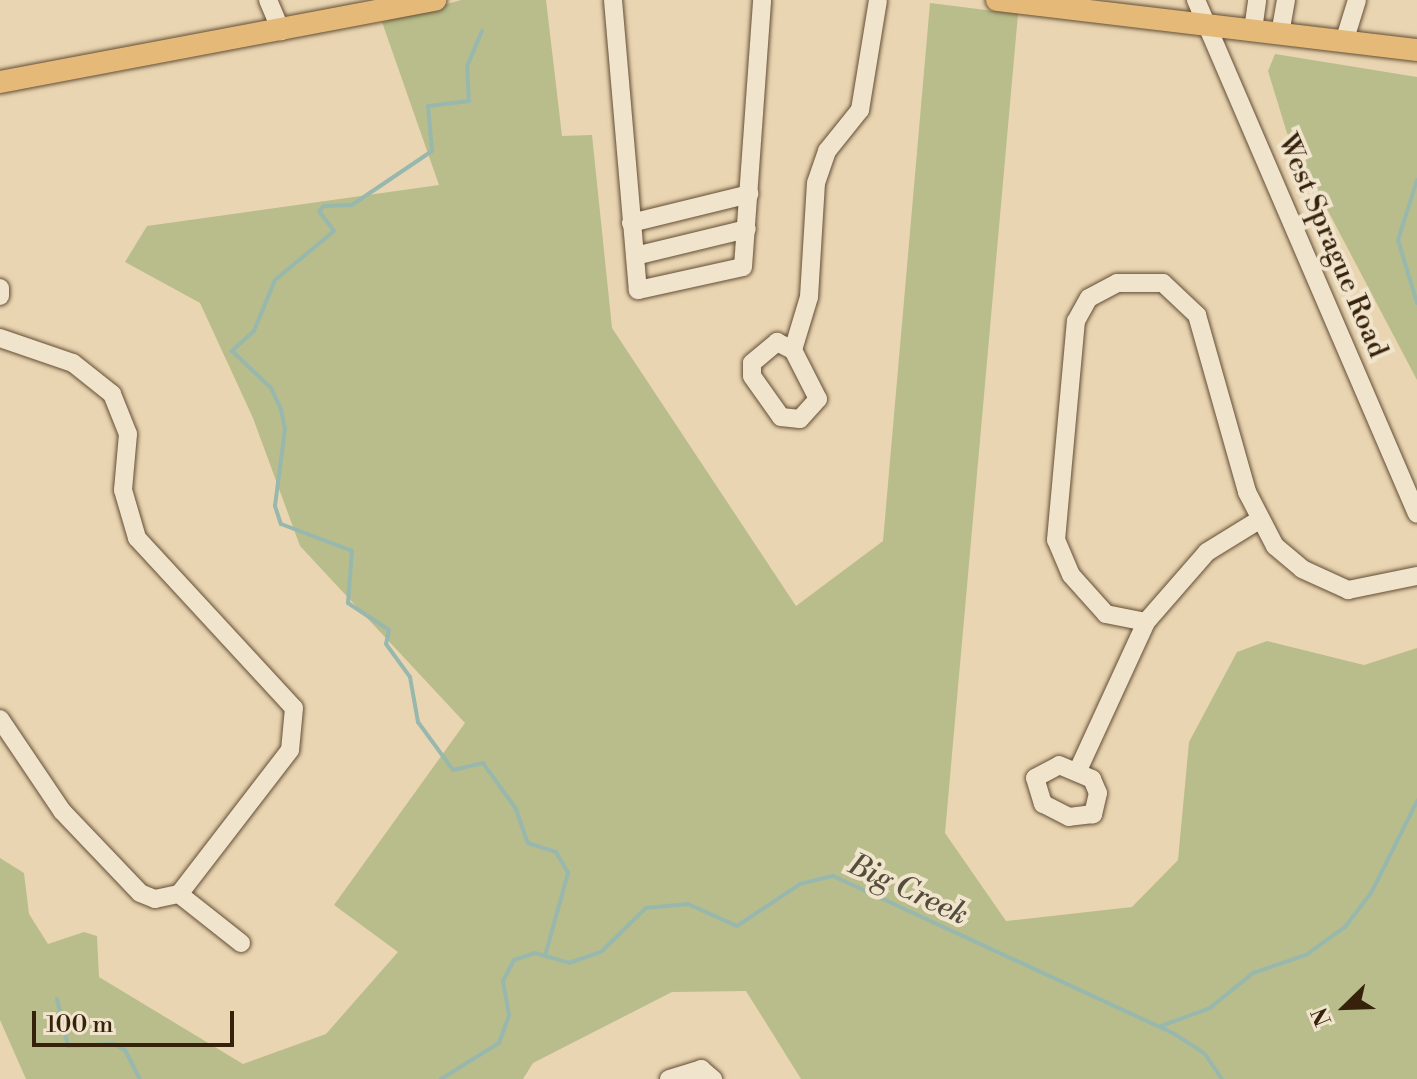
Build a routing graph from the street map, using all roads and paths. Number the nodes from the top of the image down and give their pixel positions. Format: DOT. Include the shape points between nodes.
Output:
graph roads {
  1 [pos="268,0"];
  2 [pos="435,0"];
  3 [pos="613,0"];
  4 [pos="762,0"];
  5 [pos="878,0"];
  6 [pos="997,0"];
  7 [pos="1196,0"];
  8 [pos="1257,0"];
  9 [pos="1286,0"];
  10 [pos="1357,0"];
  11 [pos="1206,24"];
  12 [pos="1253,30"];
  13 [pos="281,31"];
  14 [pos="1280,34"];
  15 [pos="1344,42"];
  16 [pos="1417,50"];
  17 [pos="0,82"];
  18 [pos="749,194"];
  19 [pos="631,217"];
  20 [pos="747,229"];
  21 [pos="635,256"];
  22 [pos="0,288"];
  23 [pos="0,296"];
  24 [pos="0,338"];
  25 [pos="793,350"];
  26 [pos="1417,514"];
  27 [pos="1259,520"];
  28 [pos="1417,576"];
  29 [pos="1146,622"];
  30 [pos="0,719"];
  31 [pos="1079,768"];
  32 [pos="179,894"];
  33 [pos="241,943"];
  34 [pos="669,1079"];
  35 [pos="713,1079"];
  1 -- 13 [label="street"];
  2 -- 13 [label="main road"];
  3 -- 19 [label="street"];
  4 -- 18 [label="street"];
  5 -- 25 [label="street" via="860,110 827,151 816,183 809,297"];
  6 -- 11 [label="main road"];
  7 -- 11 [label="street, West Sprague Road"];
  8 -- 12 [label="street"];
  9 -- 14 [label="street"];
  10 -- 15 [label="street"];
  11 -- 12 [label="main road"];
  11 -- 26 [label="street, West Sprague Road"];
  12 -- 14 [label="main road"];
  13 -- 17 [label="main road"];
  14 -- 15 [label="main road"];
  15 -- 16 [label="main road"];
  18 -- 19 [label="street"];
  18 -- 20 [label="street"];
  19 -- 21 [label="street"];
  20 -- 21 [label="street"];
  20 -- 21 [label="street" via="743,267 638,290"];
  22 -- 23 [label="street"];
  24 -- 32 [label="street" via="73,363 112,394 128,434 123,490 137,538 294,708 297,736 290,750"];
  27 -- 28 [label="street" via="1302,569 1348,590"];
  27 -- 29 [label="street" via="1207,552"];
  27 -- 29 [label="street" via="1197,315 1163,283 1117,283 1089,298 1076,321 1056,540 1071,575 1106,614"];
  29 -- 31 [label="street"];
  30 -- 32 [label="street" via="62,811 140,893 155,899"];
  32 -- 33 [label="street"];
  34 -- 35 [label="street" via="701,1069"];
}
